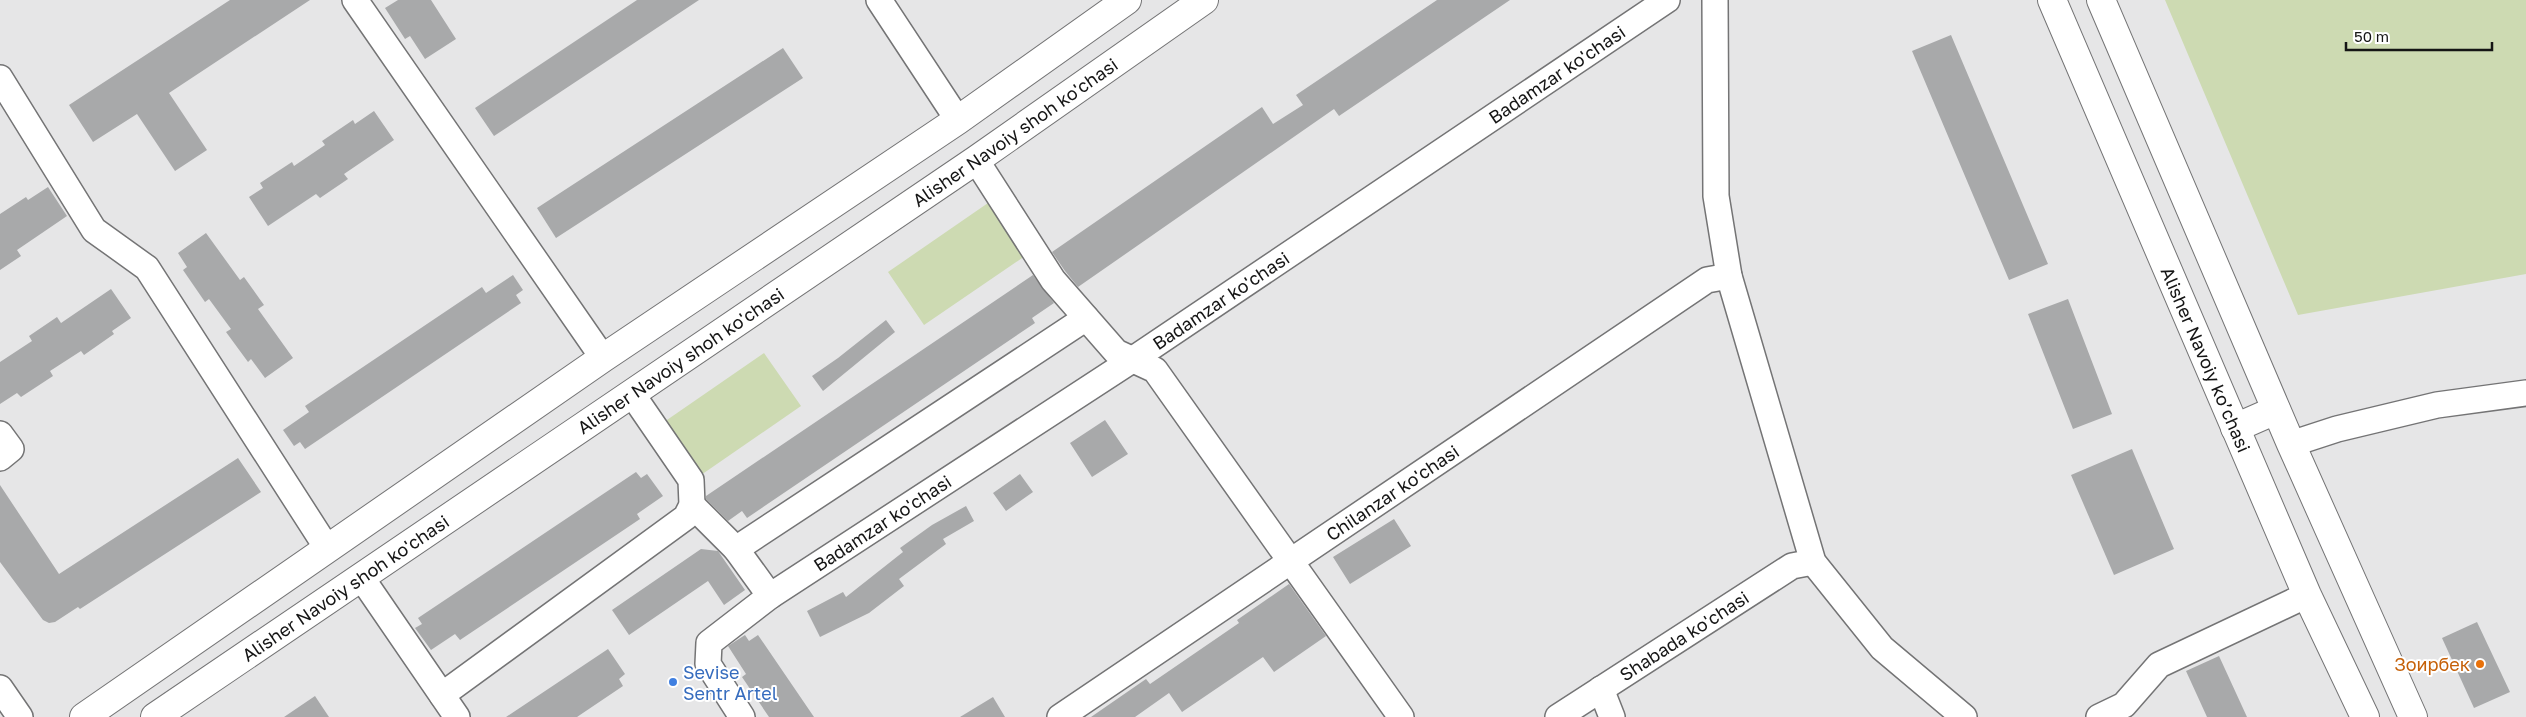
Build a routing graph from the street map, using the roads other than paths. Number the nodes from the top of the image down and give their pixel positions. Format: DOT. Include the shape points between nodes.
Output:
graph roads {
  1 [pos="355,0"];
  2 [pos="879,0"];
  3 [pos="1127,0"];
  4 [pos="1204,0"];
  5 [pos="1667,0"];
  6 [pos="1715,0"];
  7 [pos="2052,0"];
  8 [pos="2101,0"];
  9 [pos="0,78"];
  10 [pos="958,120"];
  11 [pos="976,160"];
  12 [pos="1730,276"];
  13 [pos="1086,318"];
  14 [pos="602,358"];
  15 [pos="1132,360"];
  16 [pos="2526,393"];
  17 [pos="632,394"];
  18 [pos="2276,410"];
  19 [pos="2236,428"];
  20 [pos="0,434"];
  21 [pos="2291,444"];
  22 [pos="0,458"];
  23 [pos="692,505"];
  24 [pos="327,548"];
  25 [pos="736,548"];
  26 [pos="1292,560"];
  27 [pos="1813,562"];
  28 [pos="361,577"];
  29 [pos="2307,595"];
  30 [pos="770,596"];
  31 [pos="0,688"];
  32 [pos="1601,689"];
  33 [pos="442,695"];
  34 [pos="20,717"];
  35 [pos="84,717"];
  36 [pos="155,717"];
  37 [pos="457,717"];
  38 [pos="742,717"];
  39 [pos="1060,717"];
  40 [pos="1401,717"];
  41 [pos="1558,717"];
  42 [pos="1612,717"];
  43 [pos="1964,717"];
  44 [pos="2099,717"];
  45 [pos="2365,717"];
  46 [pos="2413,717"];
  1 -- 14 [label="street"];
  2 -- 10 [label="street"];
  3 -- 10 [label="main road"];
  4 -- 11 [label="main road, Alisher Navoiy shoh ko'chasi"];
  5 -- 15 [label="street, Badamzar ko'chasi"];
  6 -- 12 [label="street" via="1716,196"];
  7 -- 19 [label="main road, Alisher Navoiy ko’chasi"];
  8 -- 18 [label="main road"];
  9 -- 24 [label="street" via="94,230 146,268"];
  10 -- 14 [label="main road"];
  11 -- 13 [label="street" via="1053,280"];
  11 -- 17 [label="main road, Alisher Navoiy shoh ko'chasi"];
  12 -- 26 [label="street, Chilanzar ko'chasi" via="1707,280"];
  12 -- 27 [label="street"];
  13 -- 15 [label="street" via="1116,352"];
  13 -- 25 [label="street"];
  14 -- 24 [label="main road"];
  15 -- 26 [label="street" via="1154,370"];
  15 -- 30 [label="street, Badamzar ko'chasi"];
  16 -- 21 [label="street" via="2437,405"];
  17 -- 23 [label="street" via="691,480"];
  17 -- 28 [label="main road, Alisher Navoiy shoh ko'chasi"];
  18 -- 19 [label="main road"];
  18 -- 21 [label="main road"];
  19 -- 29 [label="main road, Alisher Navoiy ko’chasi"];
  20 -- 22 [label="street" via="11,449"];
  21 -- 46 [label="main road"];
  23 -- 25 [label="street"];
  23 -- 33 [label="street" via="686,517"];
  24 -- 35 [label="main road"];
  25 -- 30 [label="street"];
  26 -- 39 [label="street, Chilanzar ko'chasi"];
  26 -- 40 [label="street"];
  27 -- 32 [label="street, Shabada ko'chasi" via="1792,566"];
  27 -- 43 [label="street" via="1882,648"];
  28 -- 33 [label="street"];
  28 -- 36 [label="main road, Alisher Navoiy shoh ko'chasi"];
  29 -- 44 [label="street" via="2159,665 2124,705"];
  29 -- 45 [label="main road, Alisher Navoiy ko’chasi"];
  30 -- 38 [label="street, Badamzar ko'chasi" via="709,643 708,664"];
  31 -- 34 [label="street"];
  32 -- 41 [label="street, Shabada ko'chasi"];
  32 -- 42 [label="street"];
  33 -- 37 [label="street"];
}
